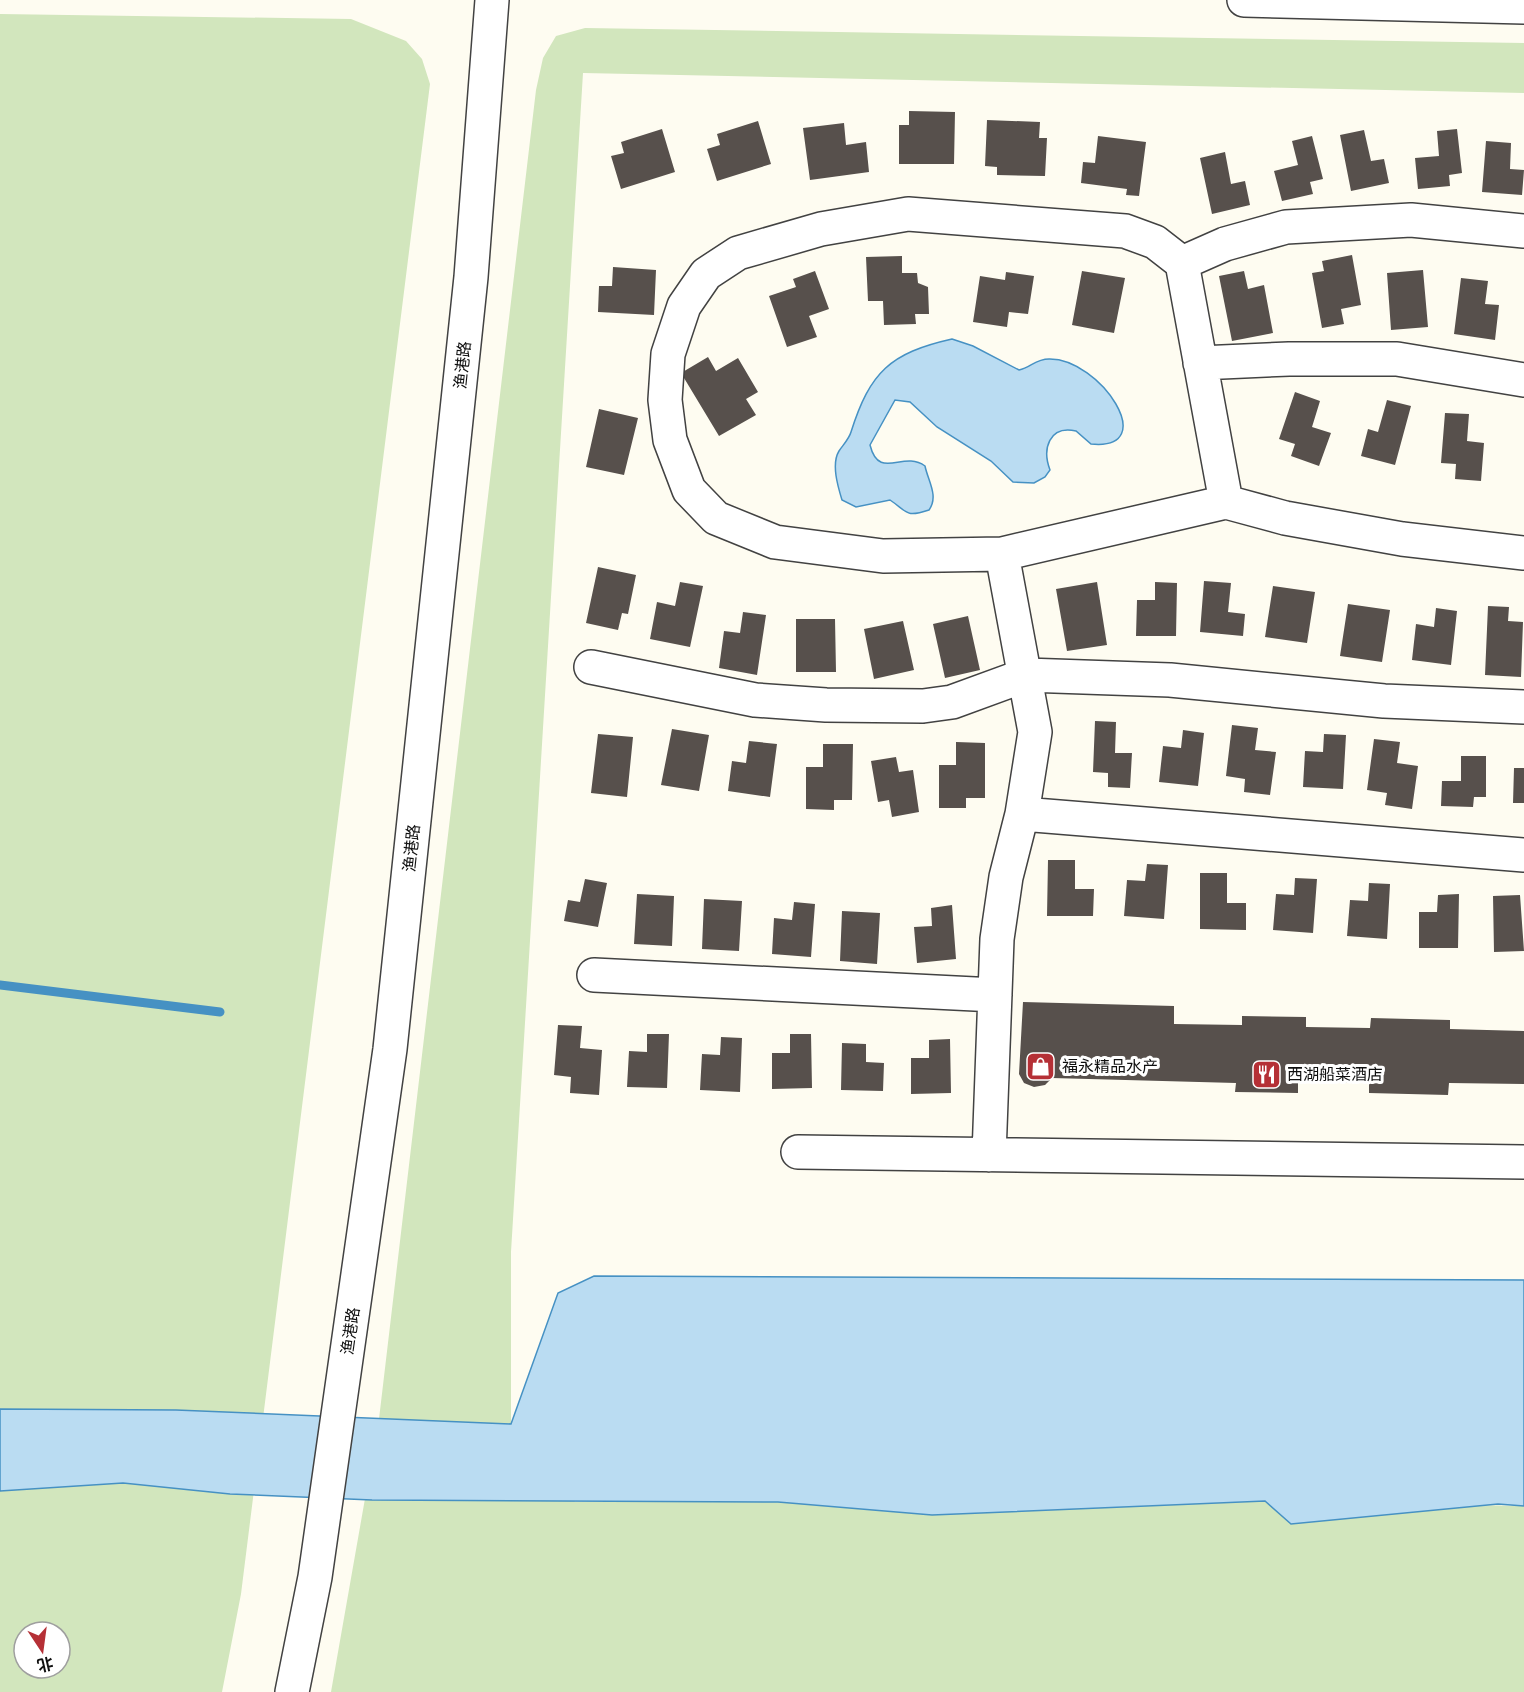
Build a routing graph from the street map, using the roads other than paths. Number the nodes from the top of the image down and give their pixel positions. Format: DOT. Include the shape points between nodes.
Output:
graph roads {
  1 [pos="492,0"];
  2 [pos="1244,0"];
  3 [pos="1524,7"];
  4 [pos="1524,231"];
  5 [pos="1182,263"];
  6 [pos="1200,363"];
  7 [pos="1524,380"];
  8 [pos="1226,502"];
  9 [pos="1524,553"];
  10 [pos="1002,554"];
  11 [pos="591,667"];
  12 [pos="1026,675"];
  13 [pos="1524,707"];
  14 [pos="1022,814"];
  15 [pos="1524,855"];
  16 [pos="594,975"];
  17 [pos="995,995"];
  18 [pos="798,1152"];
  19 [pos="989,1155"];
  20 [pos="1524,1162"];
  21 [pos="291,1692"];
  1 -- 21 [label="street, 渔港路" via="471,277 391,1037 315,1577"];
  2 -- 3 [label="street"];
  4 -- 5 [label="street" via="1410,220 1286,227 1225,244"];
  5 -- 6 [label="street"];
  5 -- 10 [label="street" via="1155,242 1125,231 908,214 821,229 738,253 706,274 684,306 668,354 665,400 670,440 689,490 716,518 775,542 884,556"];
  6 -- 7 [label="street" via="1397,359"];
  6 -- 8 [label="street"];
  8 -- 9 [label="street" via="1285,518 1402,539"];
  8 -- 10 [label="street"];
  10 -- 12 [label="street"];
  11 -- 12 [label="street" via="754,700 826,705 923,706 952,702"];
  12 -- 13 [label="street" via="1170,681 1384,701"];
  12 -- 14 [label="street" via="1035,732"];
  14 -- 15 [label="street"];
  14 -- 17 [label="street" via="1006,877 997,939"];
  16 -- 17 [label="street"];
  17 -- 19 [label="street"];
  18 -- 19 [label="street"];
  19 -- 20 [label="street"];
}
